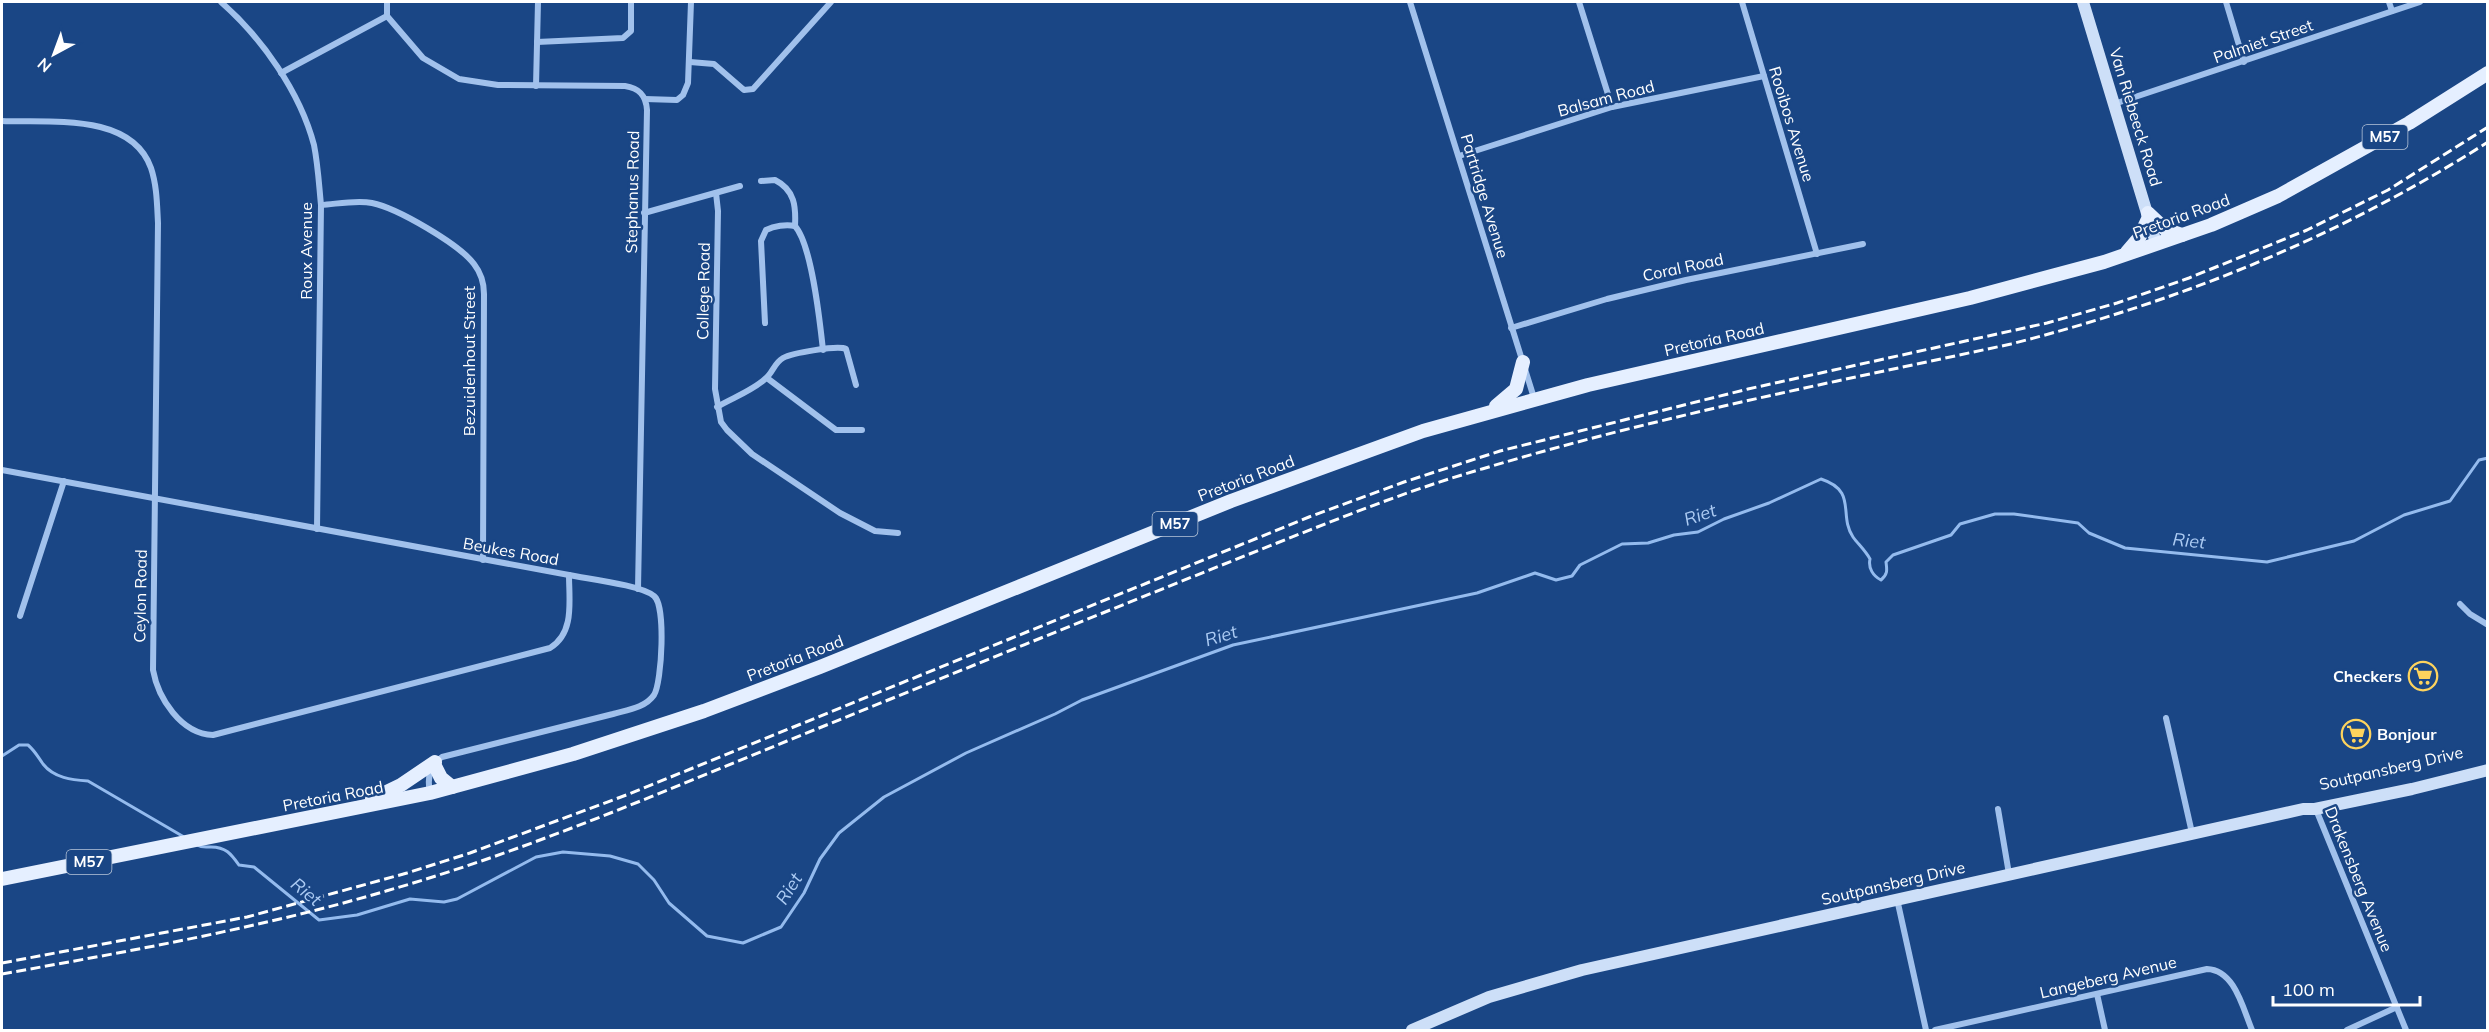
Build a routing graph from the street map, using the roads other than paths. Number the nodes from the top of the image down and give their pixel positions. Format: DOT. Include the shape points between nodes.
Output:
graph roads {
  1 [pos="221,2"];
  2 [pos="387,2"];
  3 [pos="538,2"];
  4 [pos="631,2"];
  5 [pos="691,2"];
  6 [pos="831,2"];
  7 [pos="1410,2"];
  8 [pos="1580,2"];
  9 [pos="1742,2"];
  10 [pos="2083,2"];
  11 [pos="2226,2"];
  12 [pos="2389,2"];
  13 [pos="2420,2"];
  14 [pos="2392,10"];
  15 [pos="387,16"];
  16 [pos="537,42"];
  17 [pos="690,62"];
  18 [pos="2244,62"];
  19 [pos="281,73"];
  20 [pos="2487,73"];
  21 [pos="1764,76"];
  22 [pos="537,86"];
  23 [pos="645,99"];
  24 [pos="2114,104"];
  25 [pos="1612,107"];
  26 [pos="2,121"];
  27 [pos="1459,156"];
  28 [pos="760,181"];
  29 [pos="740,186"];
  30 [pos="716,193"];
  31 [pos="321,205"];
  32 [pos="644,213"];
  33 [pos="2149,215"];
  34 [pos="795,226"];
  35 [pos="2182,235"];
  36 [pos="2156,243"];
  37 [pos="1863,244"];
  38 [pos="1817,254"];
  39 [pos="2125,254"];
  40 [pos="765,323"];
  41 [pos="1511,328"];
  42 [pos="823,350"];
  43 [pos="1523,363"];
  44 [pos="767,378"];
  45 [pos="856,385"];
  46 [pos="1534,398"];
  47 [pos="717,407"];
  48 [pos="1489,411"];
  49 [pos="862,430"];
  50 [pos="2,470"];
  51 [pos="64,481"];
  52 [pos="155,499"];
  53 [pos="317,529"];
  54 [pos="898,533"];
  55 [pos="483,560"];
  56 [pos="569,575"];
  57 [pos="638,589"];
  58 [pos="2460,604"];
  59 [pos="20,616"];
  60 [pos="2487,625"];
  61 [pos="2166,718"];
  62 [pos="2487,762"];
  63 [pos="435,763"];
  64 [pos="2487,770"];
  65 [pos="452,788"];
  66 [pos="430,793"];
  67 [pos="357,807"];
  68 [pos="2311,807"];
  69 [pos="1998,809"];
  70 [pos="2192,833"];
  71 [pos="2009,874"];
  72 [pos="2,879"];
  73 [pos="1897,899"];
  74 [pos="2097,994"];
  75 [pos="1493,997"];
  76 [pos="2397,1007"];
  77 [pos="1412,1030"];
  78 [pos="1428,1030"];
  79 [pos="1926,1030"];
  80 [pos="1935,1030"];
  81 [pos="2105,1030"];
  82 [pos="2252,1030"];
  83 [pos="2347,1030"];
  84 [pos="2406,1030"];
  1 -- 19 [label="street, Roux Avenue"];
  2 -- 15 [label="street"];
  3 -- 16 [label="street"];
  4 -- 16 [label="street" via="631,31 623,38"];
  5 -- 17 [label="street"];
  6 -- 17 [label="street" via="753,89 744,90 714,64"];
  7 -- 27 [label="street, Partridge Avenue"];
  8 -- 25 [label="street"];
  9 -- 21 [label="street, Rooibos Avenue"];
  10 -- 24 [label="street, Van Riebeeck Road"];
  11 -- 18 [label="street"];
  12 -- 14 [label="street"];
  13 -- 14 [label="street, Palmiet Street"];
  14 -- 18 [label="street, Palmiet Street"];
  15 -- 19 [label="street"];
  15 -- 22 [label="street" via="423,58 447,74 477,83"];
  16 -- 22 [label="street"];
  17 -- 23 [label="street" via="688,83 680,98"];
  18 -- 24 [label="street, Palmiet Street"];
  19 -- 31 [label="street, Roux Avenue" via="313,143"];
  20 -- 35 [label="main road, Pretoria Road / M57" via="2400,129 2278,196"];
  21 -- 25 [label="street, Balsam Road"];
  21 -- 38 [label="street, Rooibos Avenue"];
  22 -- 23 [label="street" via="625,86 635,88"];
  23 -- 32 [label="street, Stephanus Road"];
  24 -- 33 [label="street, Van Riebeeck Road"];
  25 -- 27 [label="street, Balsam Road"];
  26 -- 52 [label="street, Ceylon Road" via="78,123 106,128 134,143 151,168 158,224"];
  27 -- 41 [label="street, Partridge Avenue"];
  28 -- 34 [label="street" via="775,180 788,190 796,206"];
  29 -- 30 [label="street"];
  30 -- 32 [label="street"];
  30 -- 47 [label="street, College Road"];
  31 -- 53 [label="street, Roux Avenue"];
  31 -- 55 [label="street, Bezuidenhout Street" via="362,202 384,207 454,245 478,270 484,285"];
  32 -- 57 [label="street, Stephanus Road"];
  33 -- 35 [label="main road"];
  33 -- 36 [label="street, Van Riebeeck Road"];
  33 -- 39 [label="main road" via="2139,238"];
  34 -- 40 [label="street" via="765,230 761,241"];
  34 -- 42 [label="street" via="811,273"];
  35 -- 36 [label="main road, Pretoria Road / M57"];
  36 -- 39 [label="main road, Pretoria Road / M57"];
  37 -- 38 [label="street, Coral Road"];
  38 -- 41 [label="street, Coral Road" via="1663,285"];
  39 -- 46 [label="main road, Pretoria Road / M57" via="1970,298"];
  41 -- 43 [label="street, Partridge Avenue"];
  42 -- 44 [label="street" via="787,356"];
  42 -- 45 [label="street" via="846,349"];
  43 -- 46 [label="street, Partridge Avenue"];
  43 -- 48 [label="main road" via="1516,389"];
  44 -- 47 [label="street"];
  44 -- 49 [label="street" via="836,430"];
  46 -- 48 [label="main road, Pretoria Road / M57"];
  47 -- 54 [label="street" via="727,430 765,464 863,526 887,534"];
  48 -- 65 [label="main road, Pretoria Road / M57" via="1361,452 1231,501 704,711"];
  50 -- 51 [label="street, Beukes Road"];
  51 -- 52 [label="street, Beukes Road"];
  51 -- 59 [label="street"];
  52 -- 53 [label="street, Beukes Road"];
  52 -- 56 [label="street, Ceylon Road" via="154,678 177,718 204,735 550,648 566,629"];
  53 -- 55 [label="street, Beukes Road"];
  55 -- 56 [label="street, Beukes Road"];
  56 -- 57 [label="street, Beukes Road"];
  57 -- 63 [label="street, Beukes Road" via="652,594 659,603 660,680 650,700 636,708 457,752"];
  58 -- 60 [label="street"];
  61 -- 70 [label="street"];
  62 -- 68 [label="street, Soutpansberg Drive"];
  63 -- 65 [label="main road" via="441,778"];
  63 -- 66 [label="street" via="429,776"];
  63 -- 67 [label="main road"];
  64 -- 68 [label="street, Soutpansberg Drive" via="2412,789"];
  65 -- 66 [label="main road, Pretoria Road / M57"];
  66 -- 67 [label="main road, Pretoria Road / M57"];
  67 -- 72 [label="main road, Pretoria Road / M57"];
  68 -- 70 [label="street, Soutpansberg Drive"];
  68 -- 76 [label="street, Drakensberg Avenue"];
  69 -- 71 [label="street"];
  70 -- 71 [label="street, Soutpansberg Drive"];
  71 -- 73 [label="street, Soutpansberg Drive"];
  73 -- 75 [label="street, Soutpansberg Drive" via="1582,969"];
  73 -- 79 [label="street"];
  74 -- 80 [label="street, Langeberg Avenue"];
  74 -- 81 [label="street"];
  74 -- 82 [label="street, Langeberg Avenue" via="2213,969 2229,979"];
  75 -- 77 [label="street, Soutpansberg Drive"];
  75 -- 78 [label="street, Soutpansberg Drive"];
  76 -- 83 [label="street"];
  76 -- 84 [label="street, Drakensberg Avenue"];
}
